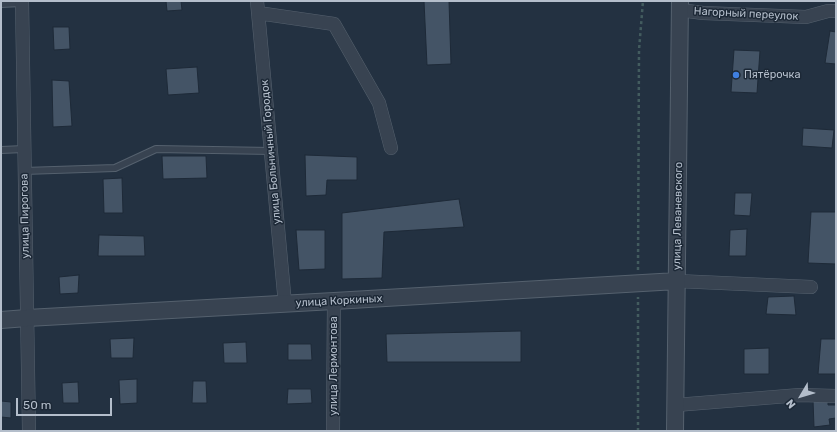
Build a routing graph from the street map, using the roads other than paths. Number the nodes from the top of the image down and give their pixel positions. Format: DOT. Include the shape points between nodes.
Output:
graph roads {
  1 [pos="22,2"];
  2 [pos="1,4"];
  3 [pos="680,5"];
  4 [pos="257,7"];
  5 [pos="836,11"];
  6 [pos="391,148"];
  7 [pos="24,149"];
  8 [pos="1,150"];
  9 [pos="271,151"];
  10 [pos="24,171"];
  11 [pos="677,281"];
  12 [pos="811,287"];
  13 [pos="334,301"];
  14 [pos="285,304"];
  15 [pos="27,318"];
  16 [pos="1,320"];
  17 [pos="836,396"];
  18 [pos="676,405"];
  19 [pos="29,431"];
  20 [pos="333,431"];
  21 [pos="676,431"];
  1 -- 2 [label="lane"];
  1 -- 7 [label="street, улица Пирогова"];
  3 -- 5 [label="street, Нагорный переулок" via="703,13 806,17"];
  3 -- 11 [label="street, улица Леваневского"];
  4 -- 6 [label="street" via="334,24 379,103"];
  4 -- 9 [label="street, улица Больничный Городок"];
  7 -- 8 [label="lane"];
  7 -- 10 [label="street, улица Пирогова"];
  9 -- 10 [label="lane" via="156,149 115,168"];
  9 -- 14 [label="street, улица Больничный Городок"];
  10 -- 15 [label="street, улица Пирогова"];
  11 -- 12 [label="street"];
  11 -- 13 [label="street, улица Коркиных"];
  11 -- 18 [label="street, улица Леваневского"];
  13 -- 14 [label="street, улица Коркиных"];
  13 -- 20 [label="street, улица Лермонтова"];
  14 -- 15 [label="street, улица Коркиных"];
  15 -- 16 [label="street, улица Коркиных"];
  15 -- 19 [label="street, улица Пирогова"];
  17 -- 18 [label="street" via="800,395"];
  18 -- 21 [label="street, улица Леваневского"];
}
